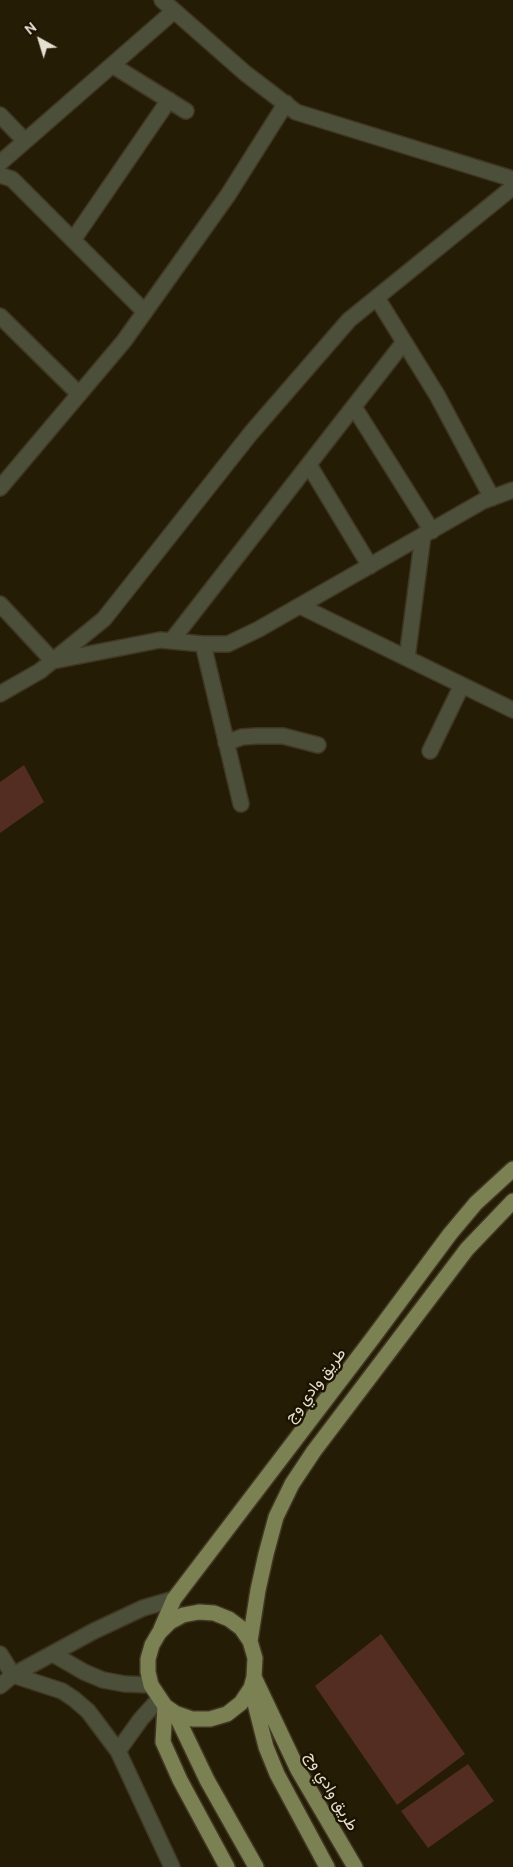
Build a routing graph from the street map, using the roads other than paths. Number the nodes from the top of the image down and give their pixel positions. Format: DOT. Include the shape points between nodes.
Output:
graph roads {
  1 [pos="162,0"];
  2 [pos="174,11"];
  3 [pos="112,65"];
  4 [pos="169,100"];
  5 [pos="286,104"];
  6 [pos="186,111"];
  7 [pos="0,114"];
  8 [pos="25,141"];
  9 [pos="0,163"];
  10 [pos="0,175"];
  11 [pos="513,178"];
  12 [pos="513,187"];
  13 [pos="73,240"];
  14 [pos="377,298"];
  15 [pos="145,312"];
  16 [pos="0,316"];
  17 [pos="404,342"];
  18 [pos="79,394"];
  19 [pos="354,407"];
  20 [pos="309,465"];
  21 [pos="3,477"];
  22 [pos="513,490"];
  23 [pos="492,498"];
  24 [pos="428,533"];
  25 [pos="370,566"];
  26 [pos="0,604"];
  27 [pos="300,606"];
  28 [pos="172,640"];
  29 [pos="203,644"];
  30 [pos="406,658"];
  31 [pos="53,660"];
  32 [pos="462,685"];
  33 [pos="0,694"];
  34 [pos="513,710"];
  35 [pos="226,743"];
  36 [pos="318,745"];
  37 [pos="430,751"];
  38 [pos="241,804"];
  39 [pos="513,1169"];
  40 [pos="513,1201"];
  41 [pos="174,1599"];
  42 [pos="158,1634"];
  43 [pos="250,1641"];
  44 [pos="0,1654"];
  45 [pos="53,1654"];
  46 [pos="12,1675"];
  47 [pos="253,1682"];
  48 [pos="0,1686"];
  49 [pos="163,1701"];
  50 [pos="118,1751"];
  51 [pos="172,1867"];
  52 [pos="227,1867"];
  53 [pos="256,1867"];
  54 [pos="327,1867"];
  55 [pos="355,1867"];
  1 -- 2 [label="street"];
  2 -- 3 [label="street"];
  2 -- 5 [label="street" via="245,74"];
  3 -- 4 [label="street"];
  3 -- 8 [label="street"];
  4 -- 6 [label="street"];
  4 -- 13 [label="street"];
  5 -- 11 [label="street" via="296,112"];
  5 -- 15 [label="street" via="228,195"];
  7 -- 8 [label="street"];
  8 -- 9 [label="street"];
  10 -- 13 [label="street" via="12,179"];
  12 -- 14 [label="street"];
  13 -- 15 [label="street"];
  14 -- 17 [label="street"];
  14 -- 31 [label="street" via="349,320 251,432 104,620"];
  15 -- 18 [label="street"];
  16 -- 18 [label="street"];
  17 -- 19 [label="street"];
  17 -- 23 [label="street" via="437,395"];
  18 -- 21 [label="street"];
  19 -- 20 [label="street"];
  19 -- 24 [label="street"];
  20 -- 25 [label="street"];
  20 -- 28 [label="street"];
  22 -- 23 [label="street"];
  23 -- 24 [label="street"];
  24 -- 25 [label="street"];
  24 -- 30 [label="street"];
  25 -- 27 [label="street"];
  26 -- 31 [label="street"];
  27 -- 29 [label="street" via="228,644"];
  27 -- 30 [label="street"];
  28 -- 29 [label="street"];
  28 -- 31 [label="street"];
  29 -- 35 [label="street"];
  30 -- 32 [label="street"];
  31 -- 33 [label="street"];
  32 -- 34 [label="street"];
  32 -- 37 [label="street"];
  35 -- 36 [label="street" via="242,737 283,736"];
  35 -- 38 [label="street"];
  39 -- 41 [label="main road, طريق وادي وج" via="476,1203 450,1234"];
  40 -- 43 [label="main road" via="467,1249 292,1484 276,1517 258,1590"];
  41 -- 42 [label="main road, طريق وادي وج"];
  41 -- 45 [label="street" via="122,1617"];
  42 -- 43 [label="main road" via="183,1615 214,1613 241,1628"];
  42 -- 49 [label="main road" via="148,1659 148,1672"];
  43 -- 47 [label="main road" via="255,1658"];
  44 -- 46 [label="street"];
  45 -- 46 [label="street"];
  45 -- 49 [label="street" via="84,1672 125,1684"];
  46 -- 48 [label="street"];
  46 -- 50 [label="street" via="62,1691 74,1699 88,1711"];
  47 -- 49 [label="main road" via="241,1703 227,1714 210,1719 192,1719"];
  47 -- 54 [label="main road" via="266,1747"];
  47 -- 55 [label="main road, طريق وادي وج" via="298,1770"];
  49 -- 50 [label="street" via="141,1718"];
  49 -- 52 [label="main road" via="163,1742"];
  49 -- 53 [label="main road"];
  50 -- 51 [label="street"];
}
